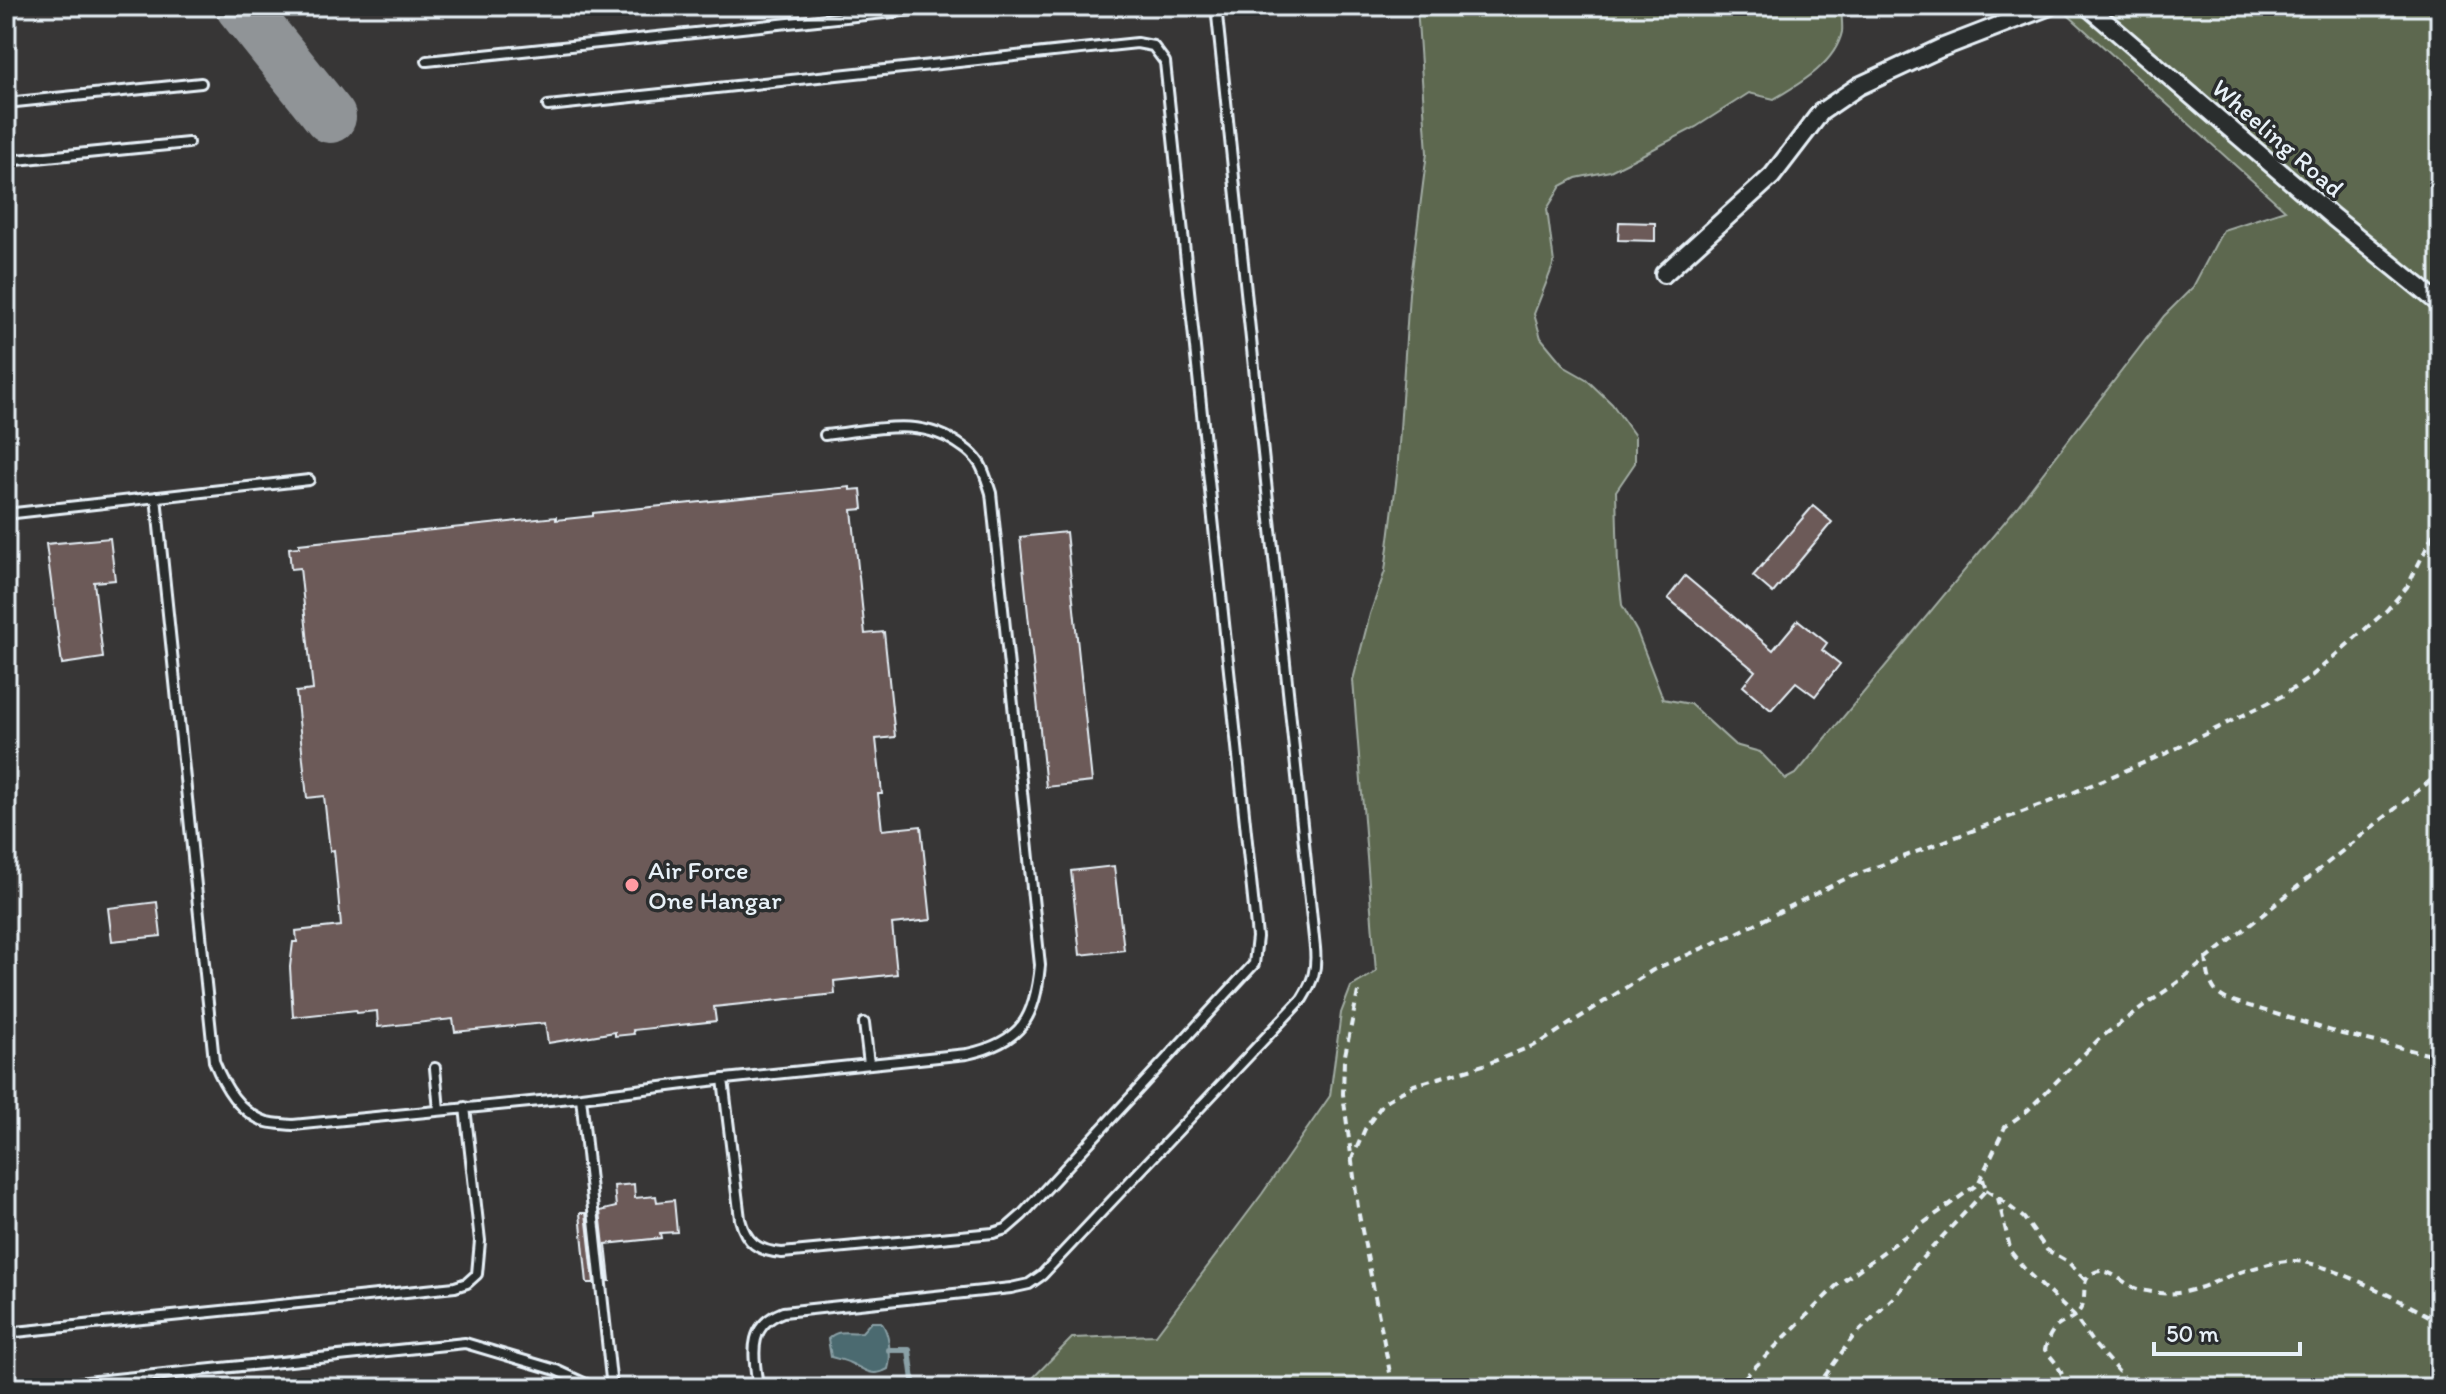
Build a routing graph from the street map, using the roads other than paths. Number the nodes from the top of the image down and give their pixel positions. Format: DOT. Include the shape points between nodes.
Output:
graph roads {
  1 [pos="951,6"];
  2 [pos="1216,6"];
  3 [pos="2050,6"];
  4 [pos="2087,6"];
  5 [pos="427,61"];
  6 [pos="201,83"];
  7 [pos="6,103"];
  8 [pos="548,106"];
  9 [pos="188,143"];
  10 [pos="6,161"];
  11 [pos="1664,274"];
  12 [pos="2440,304"];
  13 [pos="825,435"];
  14 [pos="309,480"];
  15 [pos="156,497"];
  16 [pos="6,514"];
  17 [pos="864,1023"];
  18 [pos="869,1064"];
  19 [pos="435,1068"];
  20 [pos="723,1079"];
  21 [pos="581,1097"];
  22 [pos="465,1107"];
  23 [pos="439,1110"];
  24 [pos="6,1333"];
  25 [pos="28,1388"];
  26 [pos="595,1388"];
  27 [pos="612,1388"];
  28 [pos="758,1388"];
  1 -- 5 [label="lane"];
  2 -- 28 [label="lane" via="1317,968 1313,981 1302,999 1042,1275 1011,1288 770,1317 755,1341"];
  3 -- 11 [label="street" via="1894,68 1846,94 1821,112 1772,176"];
  4 -- 12 [label="street, Wheeling Road"];
  6 -- 7 [label="lane"];
  8 -- 20 [label="lane" via="1137,43 1153,46 1165,62 1257,937 1254,964 1022,1215 993,1233 782,1253 753,1245 740,1219"];
  9 -- 10 [label="lane"];
  13 -- 18 [label="lane" via="928,428 949,436 980,463 991,493 1040,965 1029,1018 1012,1037 967,1054"];
  14 -- 15 [label="lane"];
  15 -- 16 [label="lane"];
  15 -- 23 [label="lane" via="205,986 214,1061 225,1088 266,1122 293,1125"];
  17 -- 18 [label="lane"];
  18 -- 20 [label="lane"];
  19 -- 23 [label="lane"];
  20 -- 21 [label="lane"];
  21 -- 22 [label="lane"];
  21 -- 27 [label="lane"];
  22 -- 23 [label="lane"];
  22 -- 24 [label="lane" via="480,1241 477,1274 467,1283"];
  25 -- 26 [label="lane" via="465,1343 556,1370"];
}
